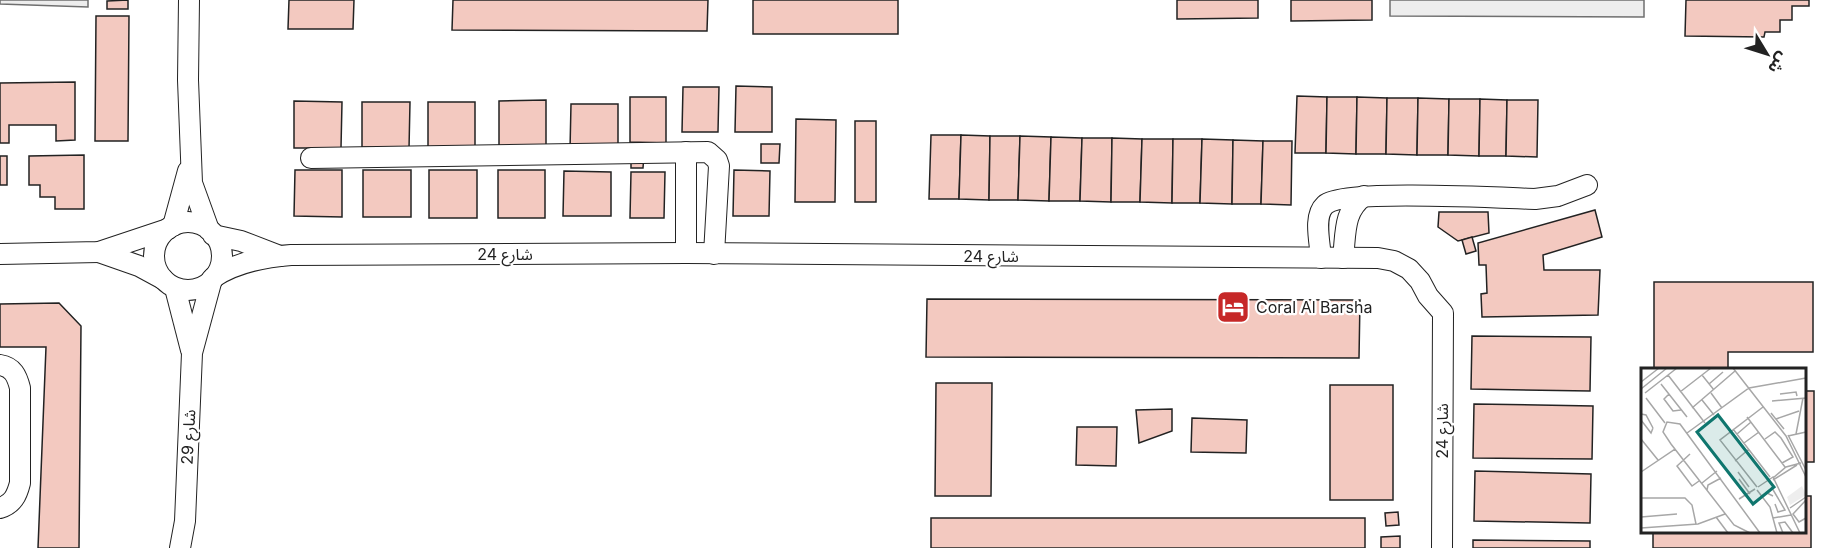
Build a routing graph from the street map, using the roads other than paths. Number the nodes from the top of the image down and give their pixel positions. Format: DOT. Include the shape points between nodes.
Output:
graph roads {
  1 [pos="189,0"];
  2 [pos="686,152"];
  3 [pos="311,158"];
  4 [pos="191,160"];
  5 [pos="1587,185"];
  6 [pos="1364,196"];
  7 [pos="170,228"];
  8 [pos="211,232"];
  9 [pos="99,252"];
  10 [pos="686,253"];
  11 [pos="0,254"];
  12 [pos="714,254"];
  13 [pos="280,256"];
  14 [pos="1321,258"];
  15 [pos="1343,258"];
  16 [pos="213,278"];
  17 [pos="169,284"];
  18 [pos="192,353"];
  19 [pos="0,365"];
  20 [pos="0,508"];
  21 [pos="185,521"];
  22 [pos="180,548"];
  23 [pos="192,548"];
  24 [pos="1442,548"];
  1 -- 4 [label="street"];
  2 -- 3 [label="street"];
  2 -- 10 [label="street"];
  2 -- 12 [label="street" via="708,152 719,166"];
  4 -- 7 [label="street"];
  4 -- 8 [label="street" via="192,183"];
  5 -- 6 [label="street" via="1558,196 1535,199"];
  6 -- 14 [label="street" via="1334,200 1324,206 1319,216"];
  6 -- 15 [label="street" via="1348,216"];
  7 -- 8 [label="street" via="187,223"];
  7 -- 9 [label="street"];
  7 -- 17 [label="street" via="162,234 155,249 155,265"];
  8 -- 13 [label="street, شارع 24"];
  8 -- 16 [label="street" via="221,251 219,269"];
  9 -- 11 [label="street"];
  9 -- 17 [label="street" via="139,266"];
  10 -- 12 [label="street, شارع 24"];
  10 -- 13 [label="street, شارع 24"];
  12 -- 14 [label="street, شارع 24"];
  13 -- 16 [label="street, شارع 24" via="239,264"];
  14 -- 15 [label="street, شارع 24"];
  15 -- 24 [label="street, شارع 24" via="1378,258 1409,269 1443,313"];
  16 -- 17 [label="street" via="204,286 183,291"];
  16 -- 18 [label="street, شارع 29"];
  17 -- 18 [label="street, شارع 29"];
  18 -- 21 [label="street, شارع 29"];
  19 -- 20 [label="street" via="12,370 20,388 20,483 12,501"];
  21 -- 22 [label="street, شارع 29"];
  21 -- 23 [label="street, شارع 29"];
}
